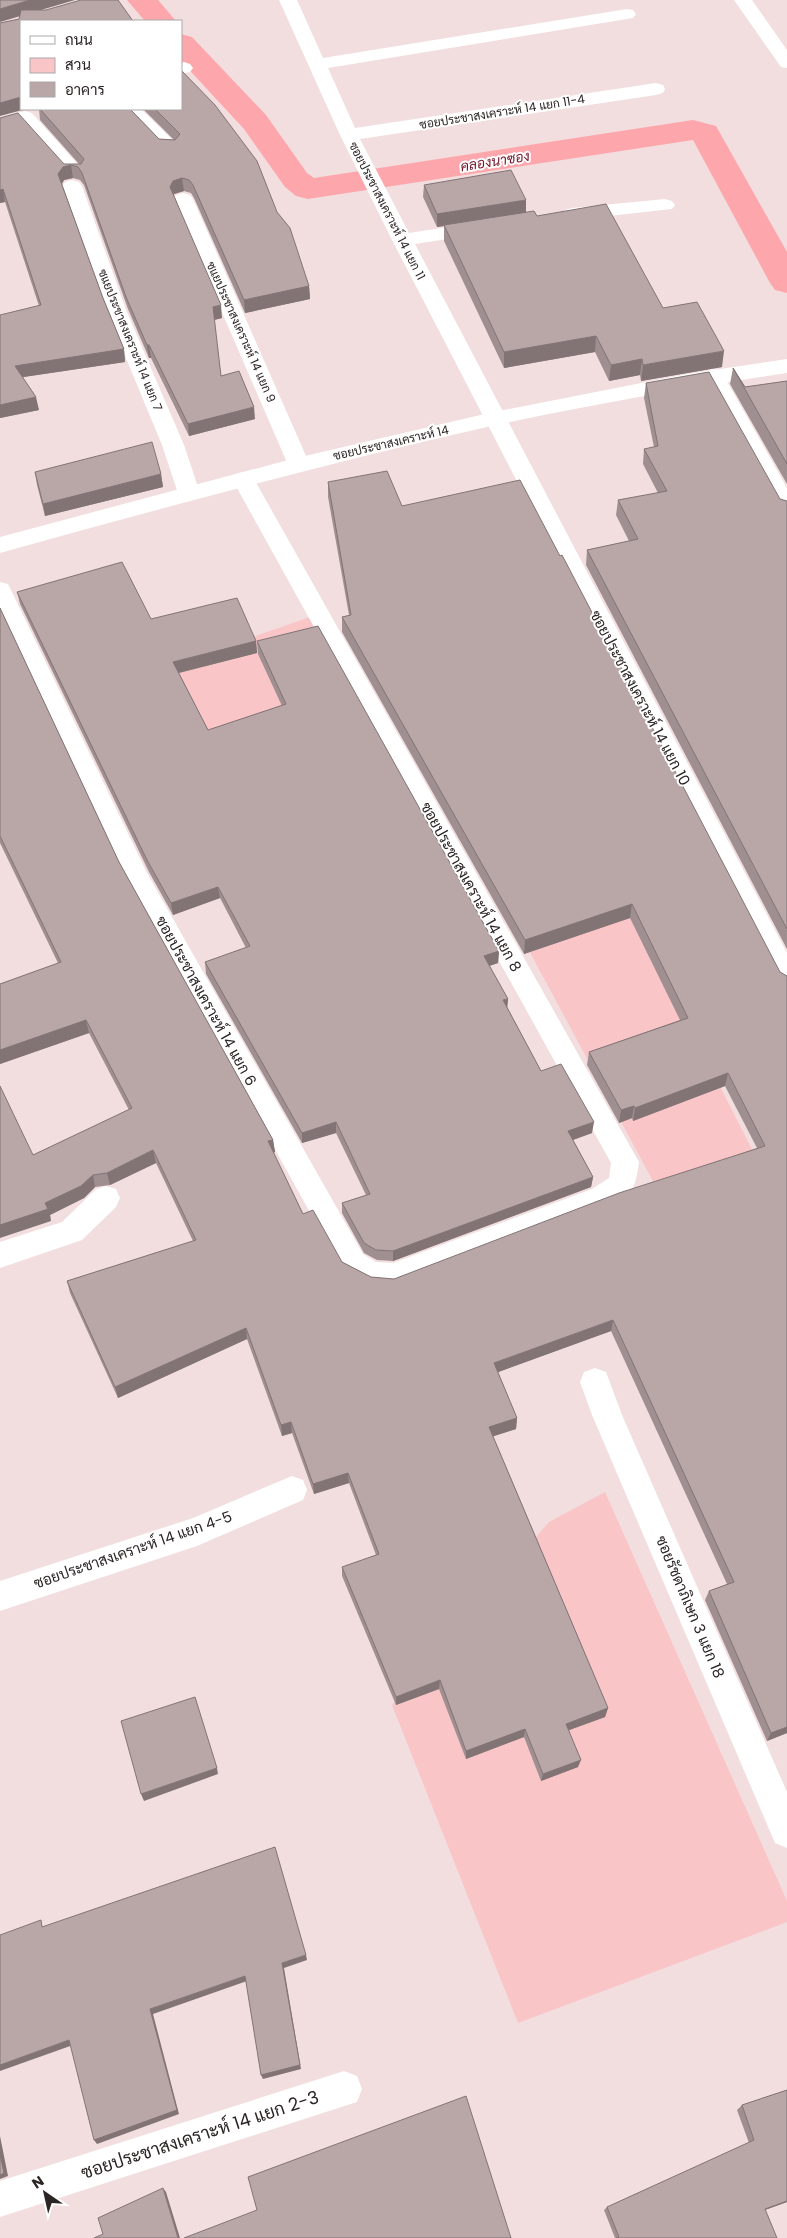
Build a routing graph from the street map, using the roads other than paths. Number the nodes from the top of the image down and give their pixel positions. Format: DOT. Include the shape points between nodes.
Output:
graph roads {
  1 [pos="288,0"];
  2 [pos="743,0"];
  3 [pos="627,14"];
  4 [pos="787,63"];
  5 [pos="318,64"];
  6 [pos="656,88"];
  7 [pos="132,110"];
  8 [pos="25,117"];
  9 [pos="348,135"];
  10 [pos="169,147"];
  11 [pos="183,199"];
  12 [pos="665,204"];
  13 [pos="552,217"];
  14 [pos="496,226"];
  15 [pos="402,240"];
  16 [pos="787,366"];
  17 [pos="713,376"];
  18 [pos="494,418"];
  19 [pos="299,464"];
  20 [pos="243,479"];
  21 [pos="189,493"];
  22 [pos="787,508"];
  23 [pos="0,546"];
  24 [pos="0,590"];
  25 [pos="779,946"];
  26 [pos="787,978"];
  27 [pos="106,1198"];
  28 [pos="503,1235"];
  29 [pos="0,1255"];
  30 [pos="595,1382"];
  31 [pos="292,1490"];
  32 [pos="0,1596"];
  33 [pos="787,1831"];
  34 [pos="344,2089"];
  35 [pos="0,2199"];
  1 -- 5 [label="street, ซอยประชาสงเคราะห์ 14 แยก 11"];
  2 -- 4 [label="street"];
  3 -- 5 [label="street"];
  5 -- 9 [label="street, ซอยประชาสงเคราะห์ 14 แยก 11"];
  6 -- 9 [label="street, ซอยประชาสงเคราะห์ 14 แยก 11-4"];
  7 -- 10 [label="street"];
  8 -- 21 [label="street, ซแยประชาสงเคราะห์ 14 แยก 7" via="73,179 116,310 173,445"];
  9 -- 15 [label="street, ซอยประชาสงเคราะห์ 14 แยก 11"];
  11 -- 19 [label="street, ซแยประชาสงเคราะห์ 14 แยก 9"];
  12 -- 13 [label="street"];
  14 -- 15 [label="street"];
  15 -- 18 [label="street, ซอยประชาสงเคราะห์ 14 แยก 11"];
  16 -- 17 [label="street, ซอยประชาสงเคราะห์ 14"];
  17 -- 18 [label="street, ซอยประชาสงเคราะห์ 14"];
  17 -- 22 [label="street"];
  18 -- 19 [label="street, ซอยประชาสงเคราะห์ 14"];
  18 -- 25 [label="street, ซอยประชาสงเคราะห์ 14 แยก 10"];
  19 -- 20 [label="street, ซอยประชาสงเคราะห์ 14"];
  20 -- 21 [label="street, ซอยประชาสงเคราะห์ 14"];
  20 -- 28 [label="street, ซอยประชาสงเคราะห์ 14 แยก 8" via="625,1162 622,1184 602,1198"];
  21 -- 23 [label="street, ซอยประชาสงเคราะห์ 14"];
  24 -- 28 [label="street, ซอยประชาสงเคราะห์ 14 แยก 6" via="136,874 353,1263 372,1274 393,1276"];
  25 -- 26 [label="street, ซอยประชาสงเคราะห์ 14 แยก 10"];
  27 -- 29 [label="street" via="72,1231"];
  30 -- 33 [label="street, ซอยรัชดาภิเษก 3 แยก 18"];
  31 -- 32 [label="street, ซอยประชาสงเคราะห์ 14 แยก 4-5" via="197,1531"];
  34 -- 35 [label="street, ซอยประชาสงเคราะห์ 14 แยก 2-3"];
}
